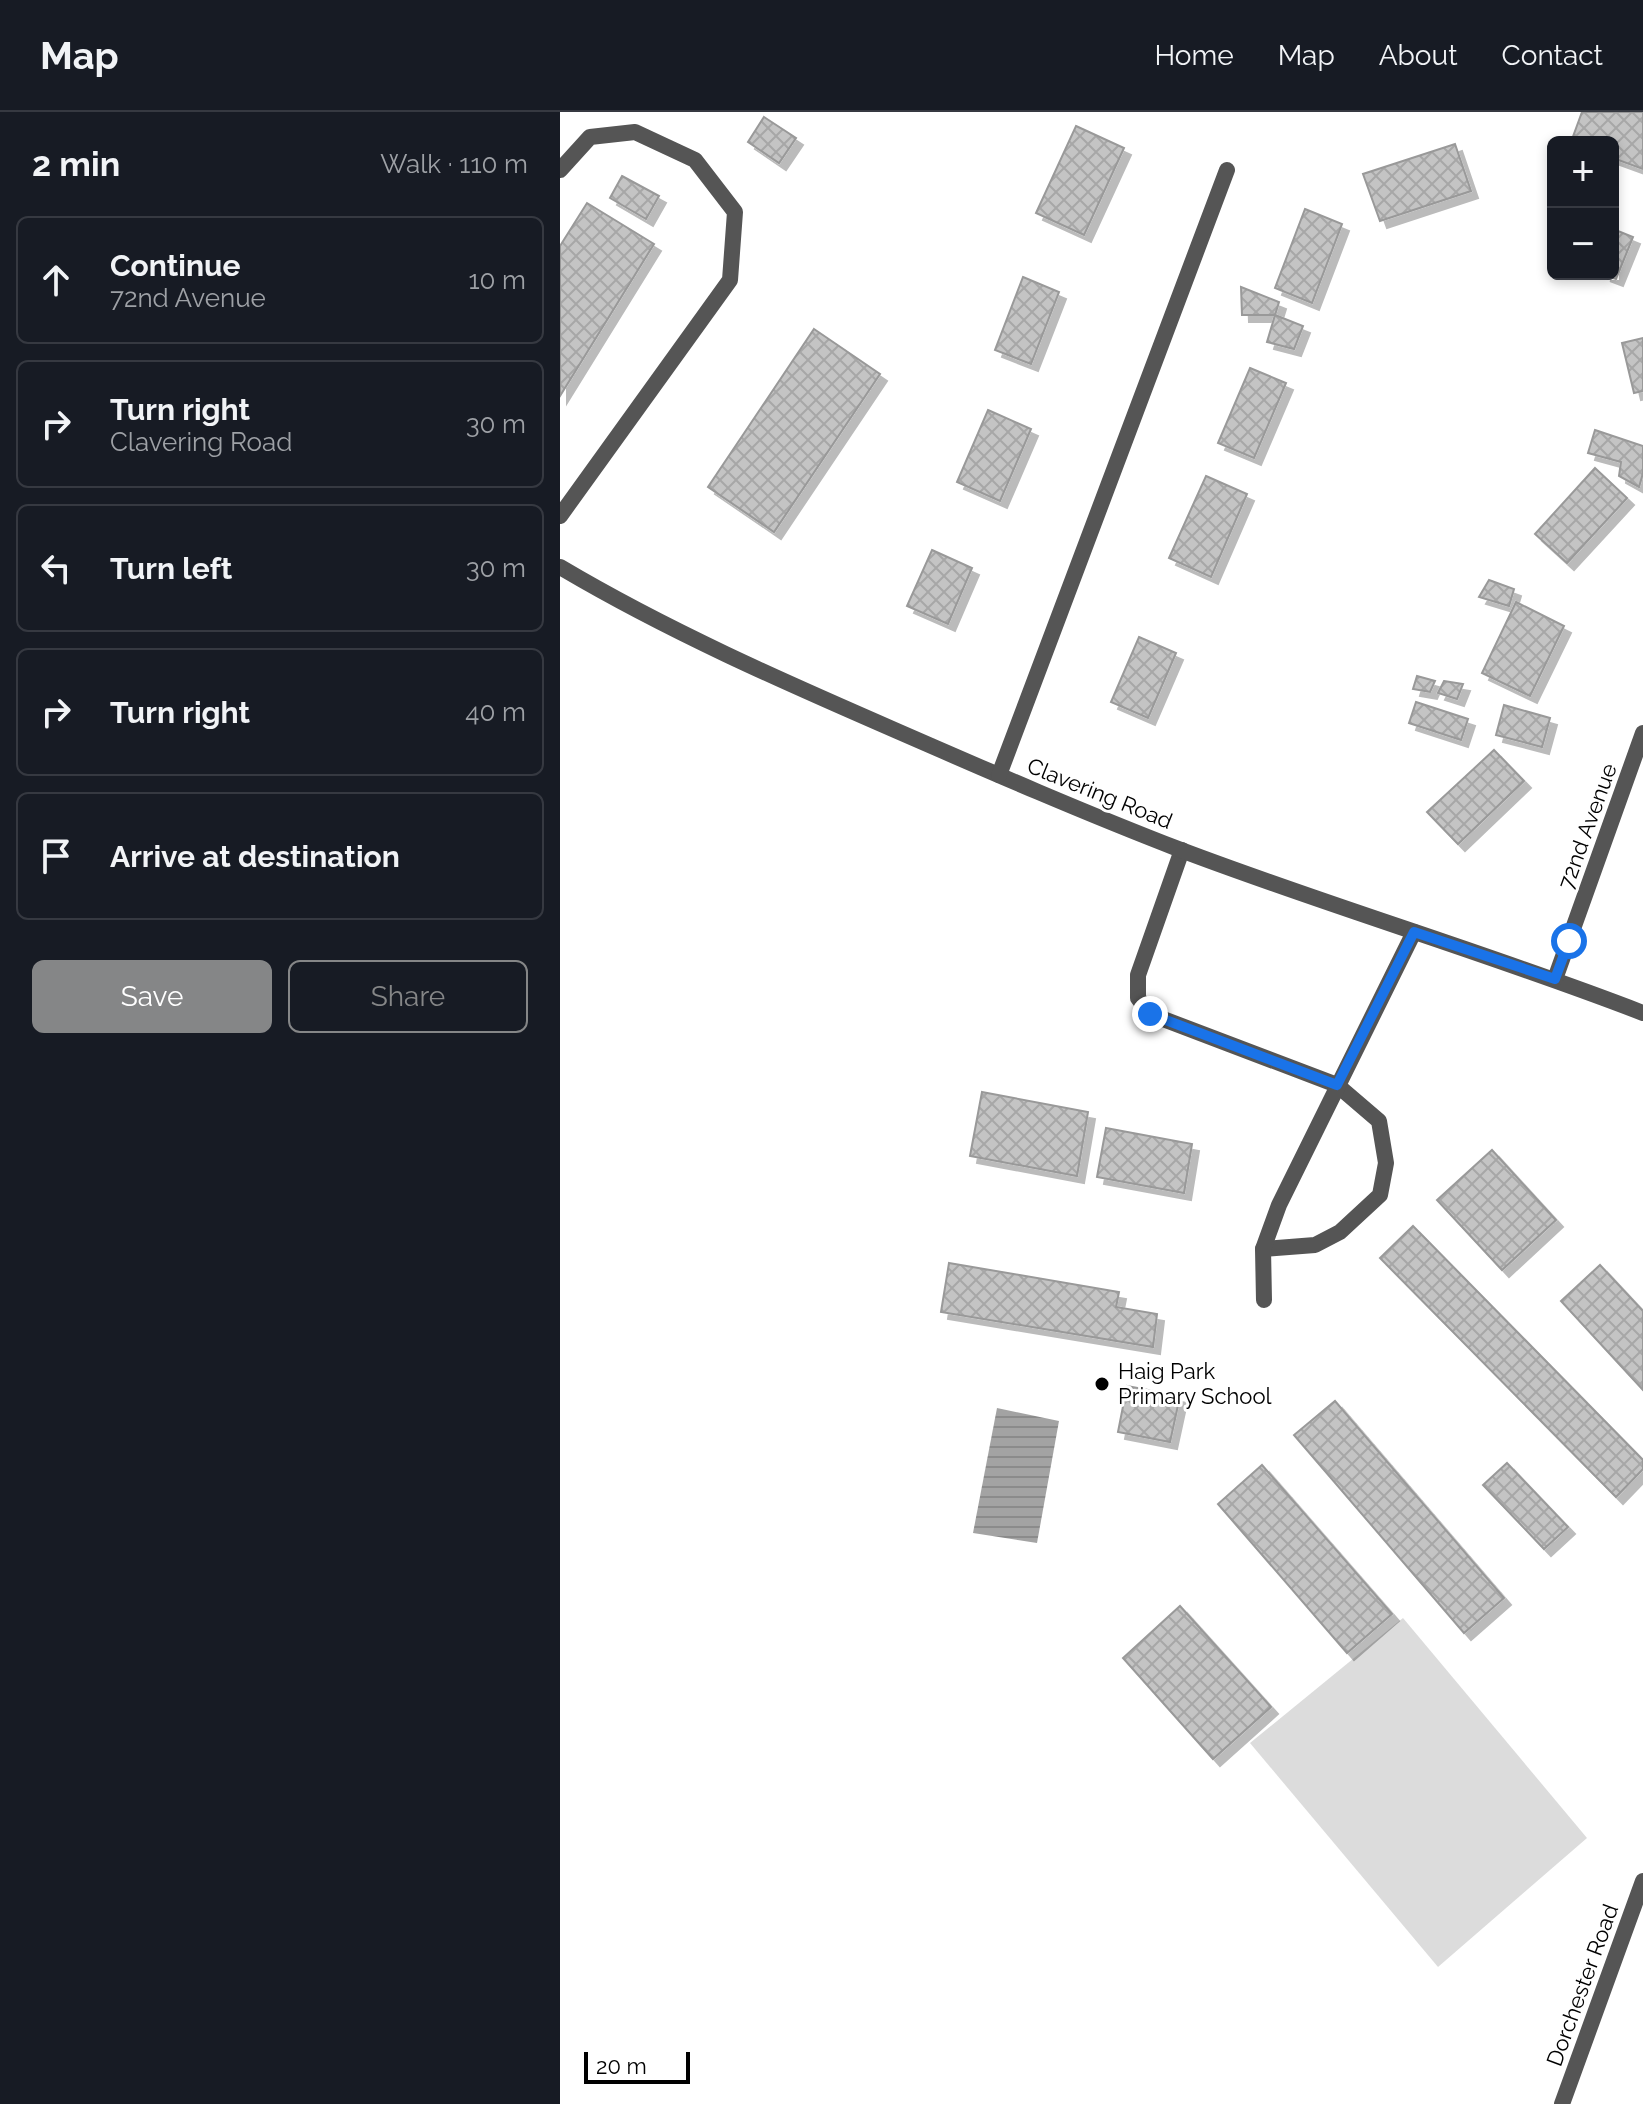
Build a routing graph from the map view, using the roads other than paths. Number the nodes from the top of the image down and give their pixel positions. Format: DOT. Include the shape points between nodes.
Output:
graph roads {
  1 [pos="560,170"];
  2 [pos="1227,170"];
  3 [pos="560,516"];
  4 [pos="560,567"];
  5 [pos="1643,733"];
  6 [pos="999,775"];
  7 [pos="1182,850"];
  8 [pos="1414,932"];
  9 [pos="1555,979"];
  10 [pos="1643,1013"];
  11 [pos="1337,1085"];
  12 [pos="1263,1249"];
  13 [pos="1264,1300"];
  14 [pos="1643,1881"];
  15 [pos="1640,1901"];
  16 [pos="1562,2104"];
  1 -- 3 [label="street" via="590,137 635,132 695,160 735,212 730,280"];
  2 -- 6 [label="street"];
  4 -- 6 [label="street, Clavering Road" via="743,664"];
  5 -- 9 [label="street, 72nd Avenue"];
  6 -- 7 [label="street, Clavering Road"];
  7 -- 8 [label="street, Clavering Road"];
  7 -- 11 [label="street" via="1138,975 1138,998 1150,1014"];
  8 -- 9 [label="street, Clavering Road"];
  8 -- 11 [label="street"];
  9 -- 10 [label="street, Clavering Road"];
  11 -- 12 [label="street"];
  11 -- 12 [label="street" via="1379,1121 1386,1163 1380,1195 1340,1232 1315,1245"];
  12 -- 13 [label="street"];
  14 -- 15 [label="street, Dorchester Road"];
  15 -- 16 [label="street, Dorchester Road"];
}
